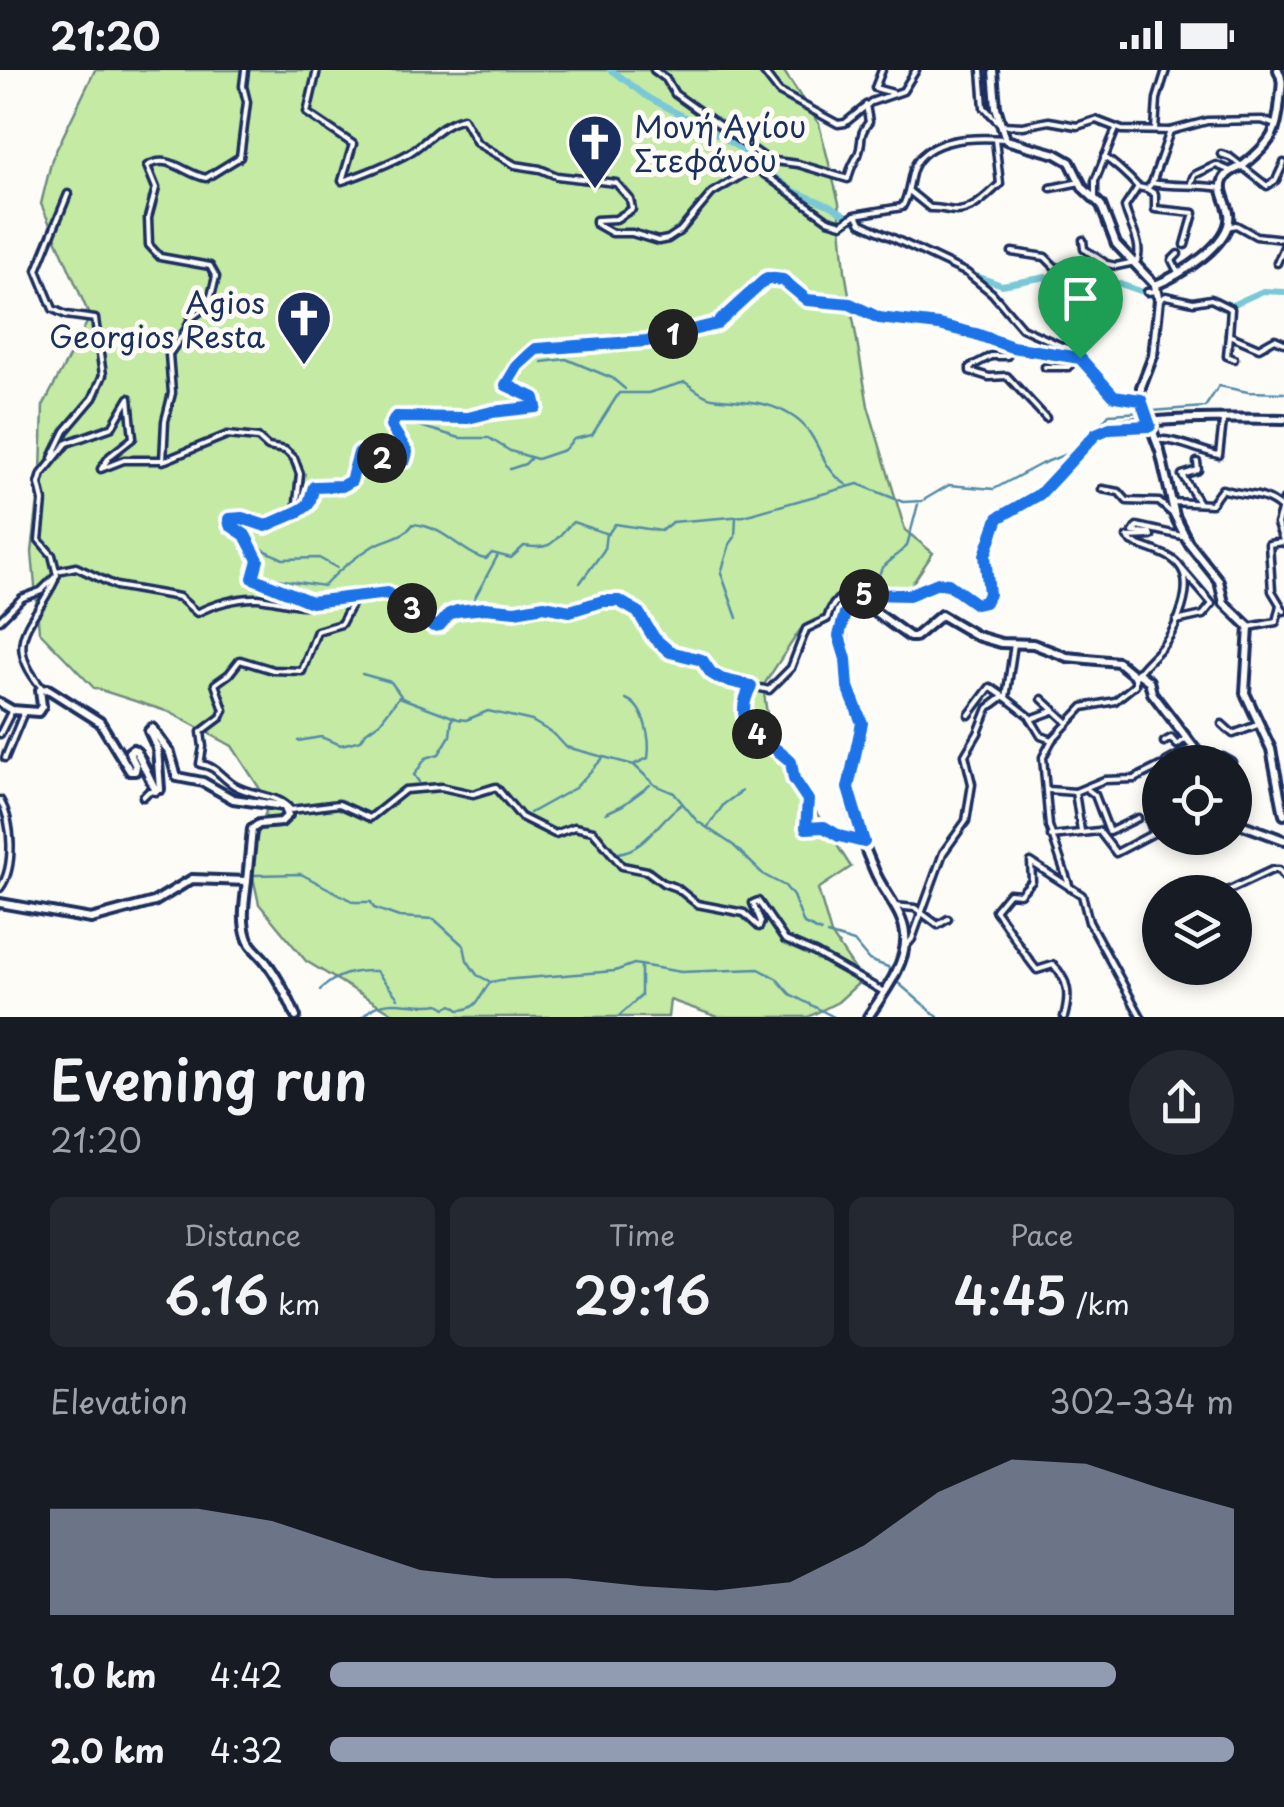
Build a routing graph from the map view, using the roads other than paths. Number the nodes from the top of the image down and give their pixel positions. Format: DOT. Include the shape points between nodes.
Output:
graph roads {
  1 [pos="245,70"];
  2 [pos="317,70"];
  3 [pos="654,70"];
  4 [pos="762,70"];
  5 [pos="882,70"];
  6 [pos="916,70"];
  7 [pos="982,70"];
  8 [pos="993,70"];
  9 [pos="1166,70"];
  10 [pos="1278,70"];
  11 [pos="893,93"];
  12 [pos="866,105"];
  13 [pos="1000,125"];
  14 [pos="1279,126"];
  15 [pos="1116,129"];
  16 [pos="1155,130"];
  17 [pos="1170,131"];
  18 [pos="996,139"];
  19 [pos="1006,140"];
  20 [pos="1221,154"];
  21 [pos="1104,157"];
  22 [pos="766,160"];
  23 [pos="1284,163"];
  24 [pos="754,165"];
  25 [pos="1242,167"];
  26 [pos="1230,171"];
  27 [pos="1080,182"];
  28 [pos="1152,183"];
  29 [pos="1192,183"];
  30 [pos="1138,187"];
  31 [pos="1051,188"];
  32 [pos="1222,188"];
  33 [pos="1147,189"];
  34 [pos="909,191"];
  35 [pos="68,194"];
  36 [pos="1095,198"];
  37 [pos="854,217"];
  38 [pos="1228,227"];
  39 [pos="1284,239"];
  40 [pos="1084,240"];
  41 [pos="1184,245"];
  42 [pos="1284,247"];
  43 [pos="1012,252"];
  44 [pos="1178,254"];
  45 [pos="1104,262"];
  46 [pos="1136,262"];
  47 [pos="1277,263"];
  48 [pos="1179,274"];
  49 [pos="1147,292"];
  50 [pos="1158,294"];
  51 [pos="1229,336"];
  52 [pos="1284,343"];
  53 [pos="1012,347"];
  54 [pos="1079,358"];
  55 [pos="1234,360"];
  56 [pos="1046,368"];
  57 [pos="1141,400"];
  58 [pos="1146,414"];
  59 [pos="1046,418"];
  60 [pos="1284,418"];
  61 [pos="1222,421"];
  62 [pos="1176,422"];
  63 [pos="1136,425"];
  64 [pos="1119,427"];
  65 [pos="1152,431"];
  66 [pos="163,461"];
  67 [pos="51,462"];
  68 [pos="1197,462"];
  69 [pos="1102,488"];
  70 [pos="1284,500"];
  71 [pos="1171,502"];
  72 [pos="1199,503"];
  73 [pos="1281,508"];
  74 [pos="296,512"];
  75 [pos="1175,516"];
  76 [pos="1188,542"];
  77 [pos="1284,542"];
  78 [pos="1182,569"];
  79 [pos="57,574"];
  80 [pos="872,592"];
  81 [pos="356,597"];
  82 [pos="856,598"];
  83 [pos="329,602"];
  84 [pos="1280,605"];
  85 [pos="1284,611"];
  86 [pos="0,620"];
  87 [pos="1176,621"];
  88 [pos="1250,627"];
  89 [pos="1014,644"];
  90 [pos="1137,674"];
  91 [pos="751,686"];
  92 [pos="42,688"];
  93 [pos="1005,697"];
  94 [pos="1042,698"];
  95 [pos="0,703"];
  96 [pos="12,710"];
  97 [pos="1053,711"];
  98 [pos="24,712"];
  99 [pos="969,715"];
  100 [pos="1032,719"];
  101 [pos="1067,722"];
  102 [pos="1222,724"];
  103 [pos="1260,724"];
  104 [pos="0,734"];
  105 [pos="1188,737"];
  106 [pos="1052,740"];
  107 [pos="1164,742"];
  108 [pos="1193,745"];
  109 [pos="4,758"];
  110 [pos="1142,775"];
  111 [pos="1088,788"];
  112 [pos="159,789"];
  113 [pos="1048,790"];
  114 [pos="1074,792"];
  115 [pos="143,797"];
  116 [pos="0,800"];
  117 [pos="290,811"];
  118 [pos="1284,815"];
  119 [pos="1138,818"];
  120 [pos="1252,828"];
  121 [pos="1081,831"];
  122 [pos="1052,836"];
  123 [pos="1142,839"];
  124 [pos="1284,840"];
  125 [pos="864,842"];
  126 [pos="1284,878"];
  127 [pos="1252,879"];
  128 [pos="247,881"];
  129 [pos="0,888"];
  130 [pos="1070,888"];
  131 [pos="0,902"];
  132 [pos="894,906"];
  133 [pos="921,913"];
  134 [pos="948,919"];
  135 [pos="905,945"];
  136 [pos="885,993"];
  137 [pos="296,1017"];
  138 [pos="868,1017"];
  139 [pos="1064,1017"];
  140 [pos="1140,1017"];
  1 -- 66 [label="street" via="240,157 206,178 174,162 147,166 156,188 149,245 160,257 212,266 216,280 205,307 169,354 172,393"];
  2 -- 24 [label="street" via="307,112 353,143 342,182 399,158 434,130 463,118 477,142 515,165 616,183 632,210 596,224 612,234 660,241 680,231 712,192"];
  3 -- 22 [label="street" via="675,94"];
  4 -- 12 [label="street" via="778,92 836,124"];
  5 -- 11 [label="street" via="875,88"];
  6 -- 11 [label="street" via="905,90"];
  7 -- 13 [label="street" via="984,107"];
  8 -- 13 [label="main road"];
  9 -- 16 [label="street"];
  10 -- 14 [label="main road"];
  11 -- 12 [label="street"];
  12 -- 22 [label="street" via="869,122 848,179"];
  13 -- 15 [label="street" via="1077,126 1096,120"];
  13 -- 19 [label="main road"];
  14 -- 17 [label="street" via="1207,121"];
  14 -- 25 [label="main road"];
  15 -- 16 [label="street"];
  15 -- 21 [label="street"];
  16 -- 17 [label="street"];
  17 -- 28 [label="street"];
  18 -- 19 [label="street"];
  18 -- 34 [label="street" via="932,148 916,164"];
  18 -- 34 [label="street" via="1000,183 976,205 930,208"];
  19 -- 27 [label="main road" via="1063,157"];
  20 -- 25 [label="street"];
  21 -- 30 [label="street"];
  21 -- 36 [label="street"];
  22 -- 24 [label="street"];
  23 -- 25 [label="street" via="1269,186"];
  24 -- 37 [label="street" via="828,220 842,224"];
  25 -- 26 [label="main road"];
  26 -- 29 [label="street" via="1216,165 1194,175"];
  26 -- 32 [label="main road"];
  27 -- 31 [label="street"];
  27 -- 36 [label="main road"];
  28 -- 29 [label="street"];
  28 -- 33 [label="street"];
  29 -- 32 [label="street"];
  30 -- 33 [label="street"];
  30 -- 46 [label="street" via="1126,207 1139,245"];
  32 -- 38 [label="main road"];
  33 -- 41 [label="street" via="1155,194 1155,209 1194,213"];
  34 -- 37 [label="street" via="900,209"];
  35 -- 67 [label="street" via="38,276 53,309 95,319 103,375"];
  36 -- 46 [label="main road" via="1114,241"];
  37 -- 54 [label="street" via="966,272 1022,328"];
  38 -- 39 [label="street"];
  38 -- 48 [label="main road"];
  40 -- 45 [label="street" via="1084,249"];
  42 -- 47 [label="street"];
  43 -- 45 [label="street" via="1045,257 1068,272"];
  44 -- 48 [label="street" via="1172,260"];
  45 -- 46 [label="street"];
  46 -- 50 [label="main road"];
  48 -- 50 [label="main road"];
  49 -- 50 [label="street"];
  50 -- 51 [label="street" via="1229,307"];
  50 -- 57 [label="main road" via="1152,366"];
  51 -- 52 [label="street" via="1259,348 1275,339"];
  51 -- 55 [label="street" via="1227,356"];
  53 -- 54 [label="street"];
  53 -- 59 [label="street" via="1007,356 988,357 970,372 1007,376"];
  53 -- 74 [label="street" via="949,327 879,318 850,304 803,300 783,280 762,281 712,325 647,341 536,349 506,385 534,398 536,407 468,418 396,417 391,426 406,460 359,453 348,484 314,487 307,507"];
  54 -- 56 [label="street"];
  54 -- 57 [label="street" via="1114,396"];
  57 -- 58 [label="main road"];
  58 -- 63 [label="main road"];
  58 -- 65 [label="main road"];
  60 -- 61 [label="main road"];
  61 -- 62 [label="main road"];
  61 -- 65 [label="street" via="1219,455"];
  62 -- 65 [label="main road"];
  62 -- 65 [label="main road"];
  63 -- 64 [label="main road"];
  63 -- 65 [label="main road"];
  64 -- 65 [label="main road"];
  64 -- 80 [label="main road" via="1096,434 1040,494 998,518 985,555 985,602 942,583 909,595"];
  65 -- 71 [label="main road"];
  66 -- 67 [label="street" via="126,460 101,468 133,438 130,398 112,428 67,443"];
  66 -- 74 [label="street" via="225,435 257,438 294,456 300,474"];
  67 -- 79 [label="street" via="39,484 39,537"];
  68 -- 72 [label="street" via="1198,470 1182,476"];
  69 -- 75 [label="street" via="1127,501 1158,502"];
  70 -- 73 [label="street"];
  71 -- 72 [label="street"];
  71 -- 75 [label="main road"];
  72 -- 73 [label="street" via="1211,504 1222,490 1266,496"];
  73 -- 77 [label="street" via="1277,524"];
  74 -- 83 [label="street" via="266,526 238,518 228,522 248,538 259,562 256,580 304,600"];
  75 -- 76 [label="main road"];
  76 -- 78 [label="street" via="1151,527 1132,529 1150,536 1127,537"];
  76 -- 88 [label="main road" via="1218,581 1224,604"];
  77 -- 84 [label="street" via="1269,544 1272,591"];
  78 -- 87 [label="street" via="1186,593"];
  78 -- 87 [label="street" via="1212,606"];
  79 -- 83 [label="street" via="76,567 119,587 179,597 197,613 251,598 307,606"];
  79 -- 86 [label="street"];
  79 -- 92 [label="street" via="22,635 22,661"];
  80 -- 82 [label="main road"];
  80 -- 91 [label="street" via="837,599 827,619 804,632 782,680 770,690"];
  81 -- 83 [label="street"];
  81 -- 91 [label="street" via="390,594 433,626 457,611 570,611 619,601 638,612 670,652 702,660 721,679"];
  81 -- 117 [label="street" via="341,624 317,632 302,671 240,660 214,684 224,710 201,732 200,764 211,765 235,786 284,802"];
  82 -- 89 [label="main road" via="910,637 941,616 977,636"];
  82 -- 125 [label="main road" via="839,631 848,687 861,718 847,782"];
  84 -- 85 [label="street"];
  84 -- 88 [label="street" via="1275,622"];
  87 -- 90 [label="street"];
  88 -- 103 [label="main road" via="1245,690"];
  89 -- 90 [label="main road" via="1118,662"];
  89 -- 93 [label="street"];
  90 -- 101 [label="street" via="1135,686 1118,700 1086,706"];
  90 -- 105 [label="main road"];
  91 -- 125 [label="street" via="744,717 791,762 808,800 806,828 824,827"];
  92 -- 98 [label="main road" via="39,711"];
  92 -- 112 [label="main road" via="100,722 130,772 136,768 129,752 137,752"];
  93 -- 99 [label="street" via="990,687"];
  93 -- 100 [label="street"];
  93 -- 133 [label="street" via="986,713 964,759 972,784 966,821 943,853"];
  94 -- 97 [label="street"];
  95 -- 96 [label="main road"];
  96 -- 98 [label="main road"];
  96 -- 104 [label="street"];
  97 -- 100 [label="street"];
  97 -- 101 [label="street"];
  98 -- 109 [label="street"];
  100 -- 106 [label="street" via="1041,736"];
  101 -- 106 [label="street"];
  102 -- 103 [label="street" via="1234,734"];
  103 -- 118 [label="main road"];
  105 -- 107 [label="street" via="1178,745 1171,738"];
  105 -- 108 [label="main road"];
  106 -- 113 [label="street" via="1044,756"];
  110 -- 111 [label="street"];
  111 -- 114 [label="street"];
  111 -- 119 [label="street" via="1109,832"];
  112 -- 115 [label="street"];
  112 -- 117 [label="main road" via="151,728 170,753 177,777"];
  113 -- 114 [label="street"];
  113 -- 122 [label="street"];
  114 -- 121 [label="street"];
  116 -- 129 [label="street" via="12,844 8,878"];
  117 -- 128 [label="main road" via="281,822 252,829"];
  117 -- 136 [label="street" via="339,804 370,818 405,790 442,787 472,794 498,787 528,822 553,834 593,832 620,865 647,870 697,904 739,911 760,926 753,903 758,901 785,940"];
  120 -- 124 [label="main road"];
  121 -- 122 [label="street"];
  121 -- 123 [label="street" via="1100,831 1117,853"];
  122 -- 130 [label="street"];
  125 -- 132 [label="main road"];
  126 -- 127 [label="street" via="1272,870"];
  128 -- 131 [label="main road" via="192,879 154,902 88,919"];
  128 -- 137 [label="main road" via="248,941"];
  130 -- 139 [label="street" via="1031,862 1032,881 996,907 1036,969 1053,965 1064,978"];
  130 -- 140 [label="street" via="1083,896 1089,922"];
  132 -- 133 [label="street"];
  132 -- 135 [label="main road"];
  133 -- 134 [label="street" via="939,926"];
  133 -- 135 [label="street"];
  135 -- 136 [label="main road"];
  136 -- 138 [label="main road"];
}
